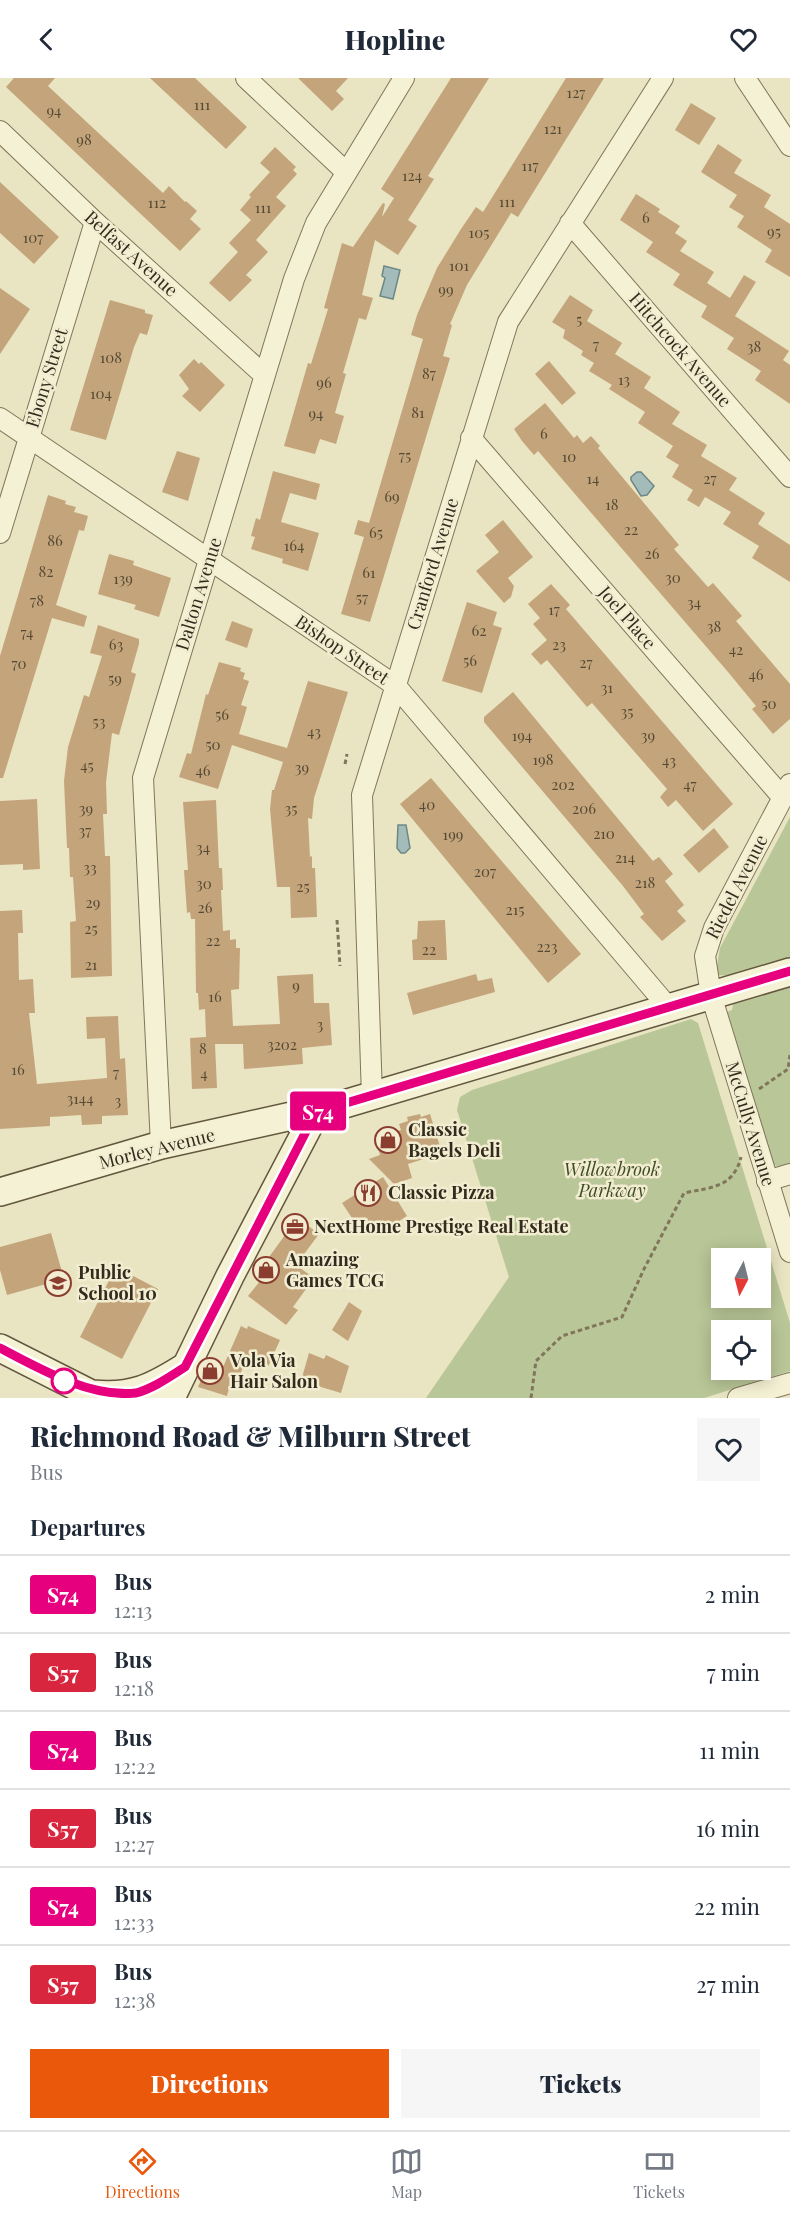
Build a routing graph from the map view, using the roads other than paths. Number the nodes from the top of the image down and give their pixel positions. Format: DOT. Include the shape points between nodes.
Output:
graph roads {
  1 [pos="246,78"];
  2 [pos="404,78"];
  3 [pos="663,78"];
  4 [pos="745,78"];
  5 [pos="0,131"];
  6 [pos="790,147"];
  7 [pos="346,172"];
  8 [pos="96,222"];
  9 [pos="570,222"];
  10 [pos="264,375"];
  11 [pos="0,418"];
  12 [pos="29,438"];
  13 [pos="471,438"];
  14 [pos="790,477"];
  15 [pos="0,533"];
  16 [pos="209,561"];
  17 [pos="396,686"];
  18 [pos="787,791"];
  19 [pos="790,972"];
  20 [pos="711,995"];
  21 [pos="669,1008"];
  22 [pos="372,1096"];
  23 [pos="316,1112"];
  24 [pos="161,1145"];
  25 [pos="790,1174"];
  26 [pos="767,1181"];
  27 [pos="0,1192"];
  28 [pos="790,1252"];
  29 [pos="0,1348"];
  30 [pos="185,1367"];
  31 [pos="790,1383"];
  32 [pos="83,1394"];
  33 [pos="171,1398"];
  34 [pos="738,1398"];
  1 -- 7 [label="street"];
  2 -- 7 [label="street, Dalton Avenue"];
  3 -- 9 [label="street, Cranford Avenue"];
  4 -- 6 [label="street"];
  5 -- 8 [label="street, Belfast Avenue"];
  7 -- 10 [label="street, Dalton Avenue" via="316,223"];
  8 -- 10 [label="street, Belfast Avenue"];
  8 -- 12 [label="street, Ebony Street"];
  9 -- 13 [label="street, Cranford Avenue" via="508,322"];
  9 -- 14 [label="street, Hitchcock Avenue"];
  10 -- 16 [label="street, Dalton Avenue"];
  11 -- 12 [label="street, Bishop Street"];
  12 -- 15 [label="street, Ebony Street"];
  12 -- 16 [label="street, Bishop Street"];
  13 -- 17 [label="street, Cranford Avenue"];
  13 -- 18 [label="street, Joel Place"];
  16 -- 17 [label="street, Bishop Street"];
  16 -- 24 [label="street, Dalton Avenue" via="144,778"];
  17 -- 21 [label="street, Bishop Street"];
  17 -- 22 [label="street, Cranford Avenue" via="362,795"];
  18 -- 20 [label="street, Riedel Avenue" via="714,928 705,965"];
  19 -- 20 [label="street, Morley Avenue"];
  20 -- 21 [label="street, Morley Avenue"];
  20 -- 26 [label="street, McCully Avenue"];
  21 -- 22 [label="street, Morley Avenue"];
  22 -- 23 [label="street, Morley Avenue"];
  23 -- 24 [label="street, Morley Avenue"];
  23 -- 30 [label="street"];
  24 -- 27 [label="street, Morley Avenue"];
  25 -- 26 [label="street"];
  26 -- 28 [label="street, McCully Avenue"];
  29 -- 32 [label="street"];
  30 -- 32 [label="street" via="136,1393"];
  30 -- 33 [label="street"];
  31 -- 34 [label="street"];
}
